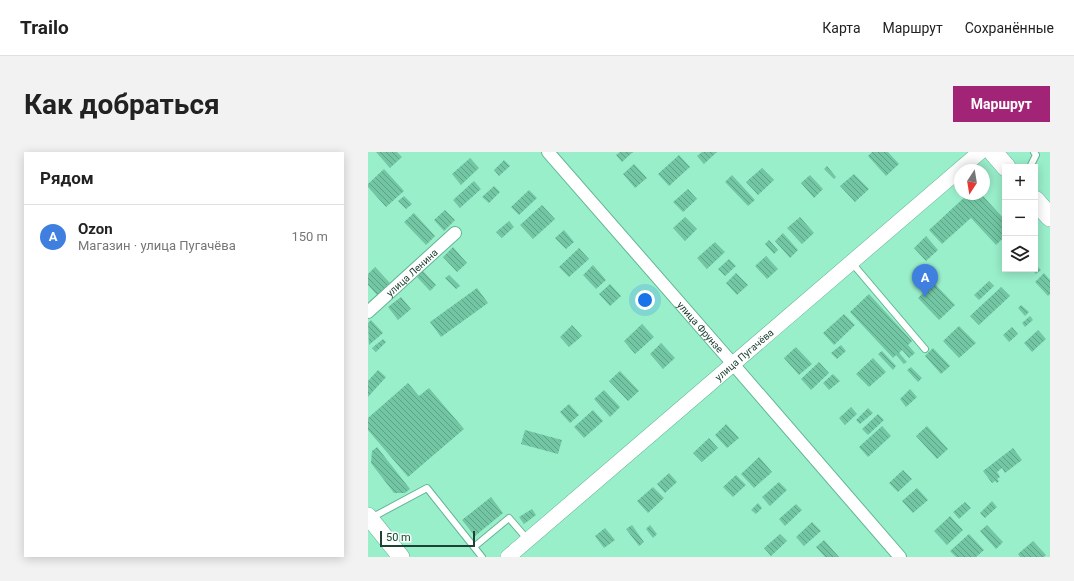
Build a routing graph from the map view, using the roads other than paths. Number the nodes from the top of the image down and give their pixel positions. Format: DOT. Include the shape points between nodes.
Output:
graph roads {
  1 [pos="548,152"];
  2 [pos="980,152"];
  3 [pos="993,152"];
  4 [pos="1034,152"];
  5 [pos="1003,164"];
  6 [pos="1031,164"];
  7 [pos="1038,203"];
  8 [pos="1050,217"];
  9 [pos="455,233"];
  10 [pos="851,263"];
  11 [pos="368,312"];
  12 [pos="925,349"];
  13 [pos="733,364"];
  14 [pos="369,518"];
  15 [pos="528,540"];
  16 [pos="474,547"];
  17 [pos="401,557"];
  18 [pos="482,557"];
  19 [pos="508,557"];
  20 [pos="900,557"];
  1 -- 13 [label="street, улица Фрунзе"];
  2 -- 10 [label="street, улица Пугачёва"];
  3 -- 5 [label="main road"];
  4 -- 6 [label="lane" via="1036,154"];
  7 -- 8 [label="main road"];
  9 -- 11 [label="street, улица Ленина"];
  10 -- 12 [label="lane"];
  10 -- 13 [label="street, улица Пугачёва"];
  13 -- 15 [label="street, улица Пугачёва"];
  13 -- 20 [label="street, улица Фрунзе"];
  14 -- 16 [label="lane" via="427,488"];
  14 -- 17 [label="main road"];
  15 -- 16 [label="lane" via="509,518"];
  15 -- 19 [label="street, улица Пугачёва"];
  16 -- 18 [label="lane"];
}
